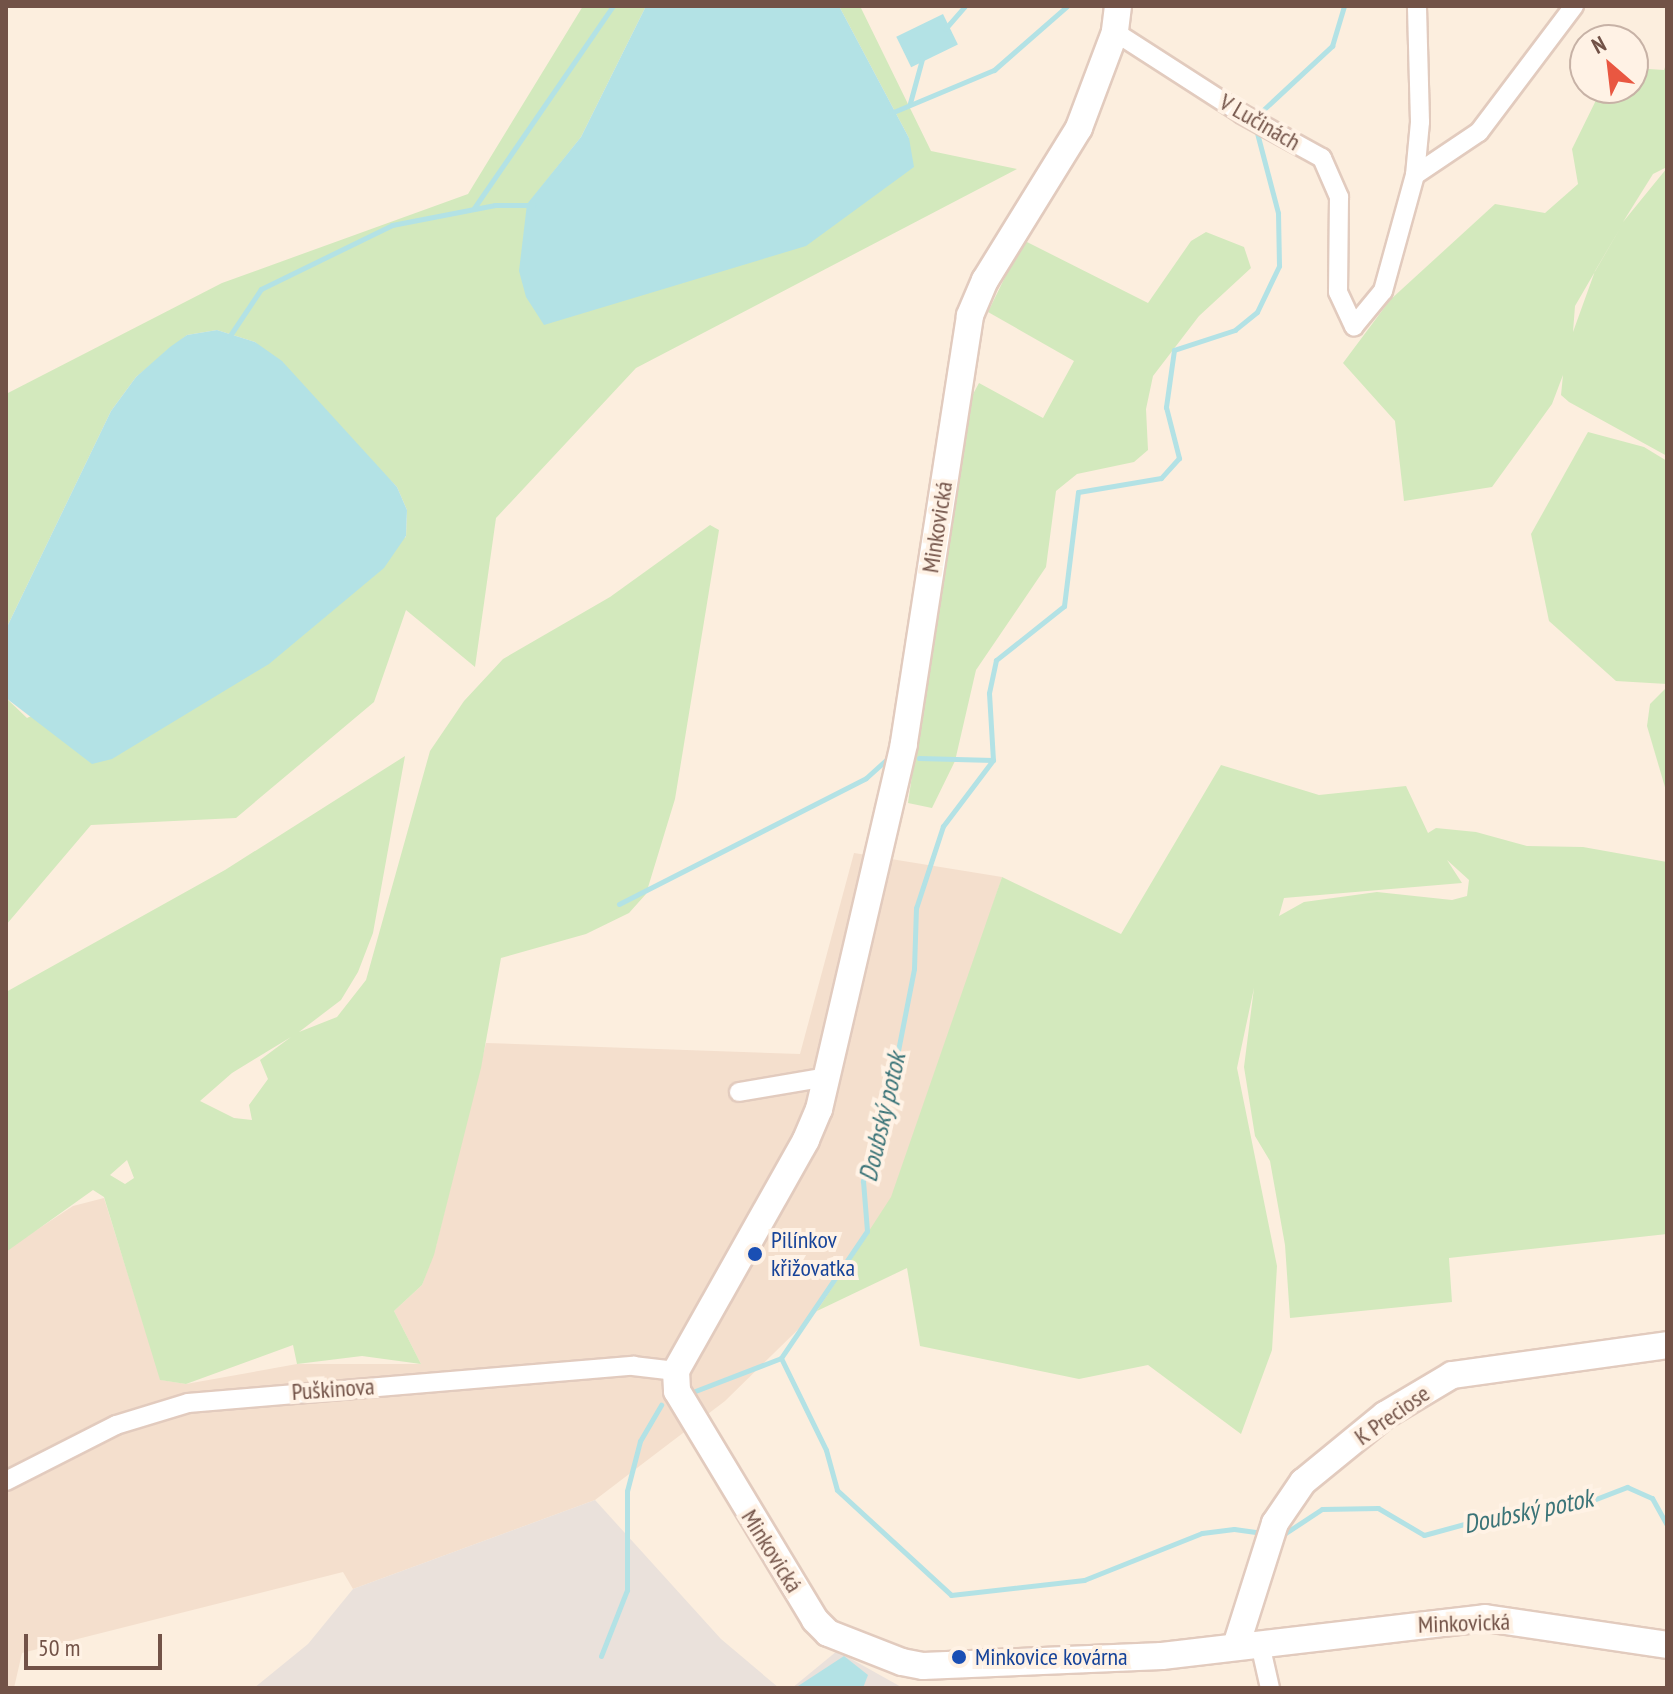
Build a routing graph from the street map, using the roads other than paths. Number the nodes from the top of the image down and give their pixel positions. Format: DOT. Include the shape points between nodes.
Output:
graph roads {
  1 [pos="1417,6"];
  2 [pos="1574,6"];
  3 [pos="1116,19"];
  4 [pos="1415,175"];
  5 [pos="828,1077"];
  6 [pos="739,1092"];
  7 [pos="1667,1345"];
  8 [pos="676,1371"];
  9 [pos="6,1481"];
  10 [pos="1248,1645"];
  11 [pos="1667,1645"];
  12 [pos="1270,1688"];
  1 -- 4 [label="street, V Lučinách" via="1420,122"];
  2 -- 4 [label="street" via="1479,132"];
  3 -- 4 [label="street, V Lučinách" via="1242,114 1322,158 1339,197 1338,292 1354,326 1383,291"];
  3 -- 5 [label="street, Minkovická" via="1079,128 985,280 970,316 904,744"];
  5 -- 6 [label="street"];
  5 -- 8 [label="street, Minkovická" via="806,1140"];
  7 -- 10 [label="street, K Preciose" via="1452,1375 1385,1415 1303,1482 1271,1534"];
  8 -- 9 [label="street, Puškinova" via="633,1366 200,1401 116,1425"];
  8 -- 10 [label="street, Minkovická" via="685,1409 828,1633 923,1666 1162,1656"];
  10 -- 11 [label="street, Minkovická" via="1485,1618"];
  10 -- 12 [label="street"];
}
